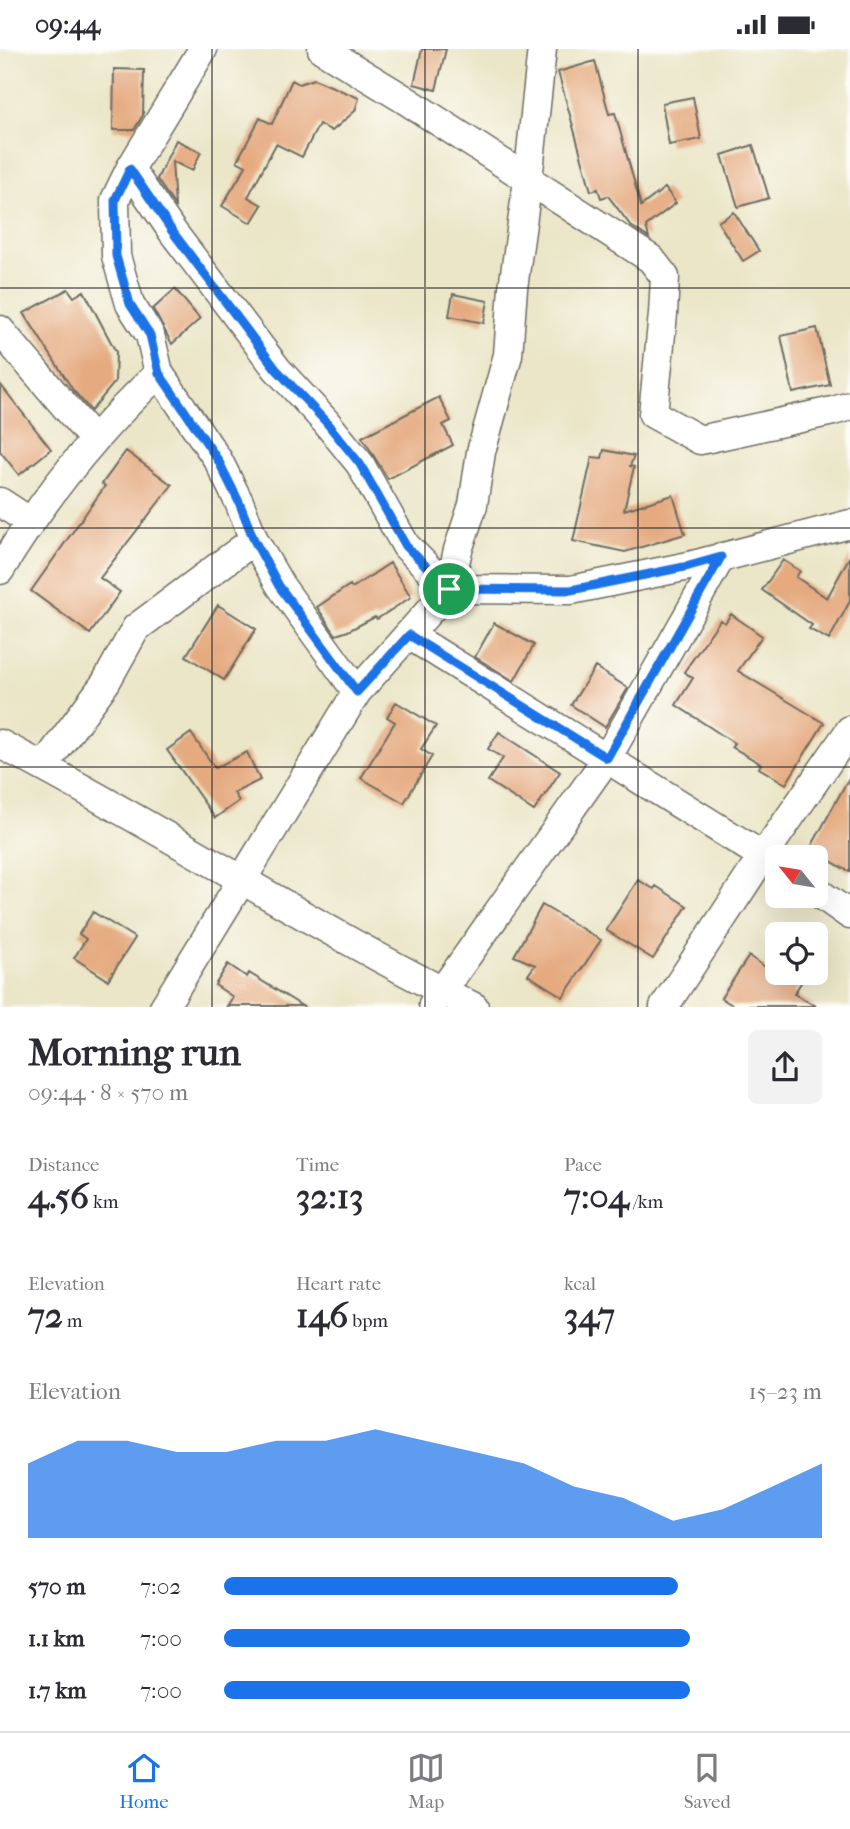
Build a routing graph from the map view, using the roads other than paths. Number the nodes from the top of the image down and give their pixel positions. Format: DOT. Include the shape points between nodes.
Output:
graph roads {
  1 [pos="203,49"];
  2 [pos="322,49"];
  3 [pos="542,49"];
  4 [pos="130,169"];
  5 [pos="528,180"];
  6 [pos="0,330"];
  7 [pos="159,373"];
  8 [pos="850,405"];
  9 [pos="94,440"];
  10 [pos="0,502"];
  11 [pos="29,521"];
  12 [pos="850,524"];
  13 [pos="254,540"];
  14 [pos="721,557"];
  15 [pos="0,570"];
  16 [pos="449,589"];
  17 [pos="409,635"];
  18 [pos="357,692"];
  19 [pos="850,730"];
  20 [pos="0,744"];
  21 [pos="607,758"];
  22 [pos="43,767"];
  23 [pos="780,845"];
  24 [pos="765,858"];
  25 [pos="765,868"];
  26 [pos="243,881"];
  27 [pos="828,899"];
  28 [pos="850,915"];
  29 [pos="436,998"];
  30 [pos="164,1006"];
  31 [pos="474,1006"];
  32 [pos="664,1006"];
  1 -- 4 [label="street"];
  2 -- 5 [label="street"];
  3 -- 5 [label="street"];
  4 -- 7 [label="street" via="115,200 116,256 130,304 150,335"];
  4 -- 16 [label="street" via="276,369 360,464 406,546"];
  5 -- 8 [label="street" via="651,259 665,277 653,414 699,440"];
  5 -- 16 [label="street" via="508,355"];
  6 -- 9 [label="street"];
  7 -- 9 [label="street"];
  7 -- 13 [label="street" via="218,460"];
  9 -- 11 [label="street"];
  10 -- 11 [label="street"];
  11 -- 15 [label="street"];
  12 -- 14 [label="street"];
  13 -- 18 [label="street" via="279,586"];
  13 -- 22 [label="street" via="136,628 106,682"];
  14 -- 16 [label="street" via="571,590"];
  14 -- 21 [label="street"];
  16 -- 17 [label="street"];
  17 -- 18 [label="street"];
  17 -- 21 [label="street"];
  18 -- 26 [label="street"];
  19 -- 23 [label="street"];
  20 -- 22 [label="street"];
  21 -- 24 [label="street"];
  21 -- 29 [label="street"];
  22 -- 26 [label="street"];
  25 -- 32 [label="street"];
  26 -- 29 [label="street"];
  26 -- 30 [label="street"];
  27 -- 28 [label="street"];
  29 -- 31 [label="street"];
}
